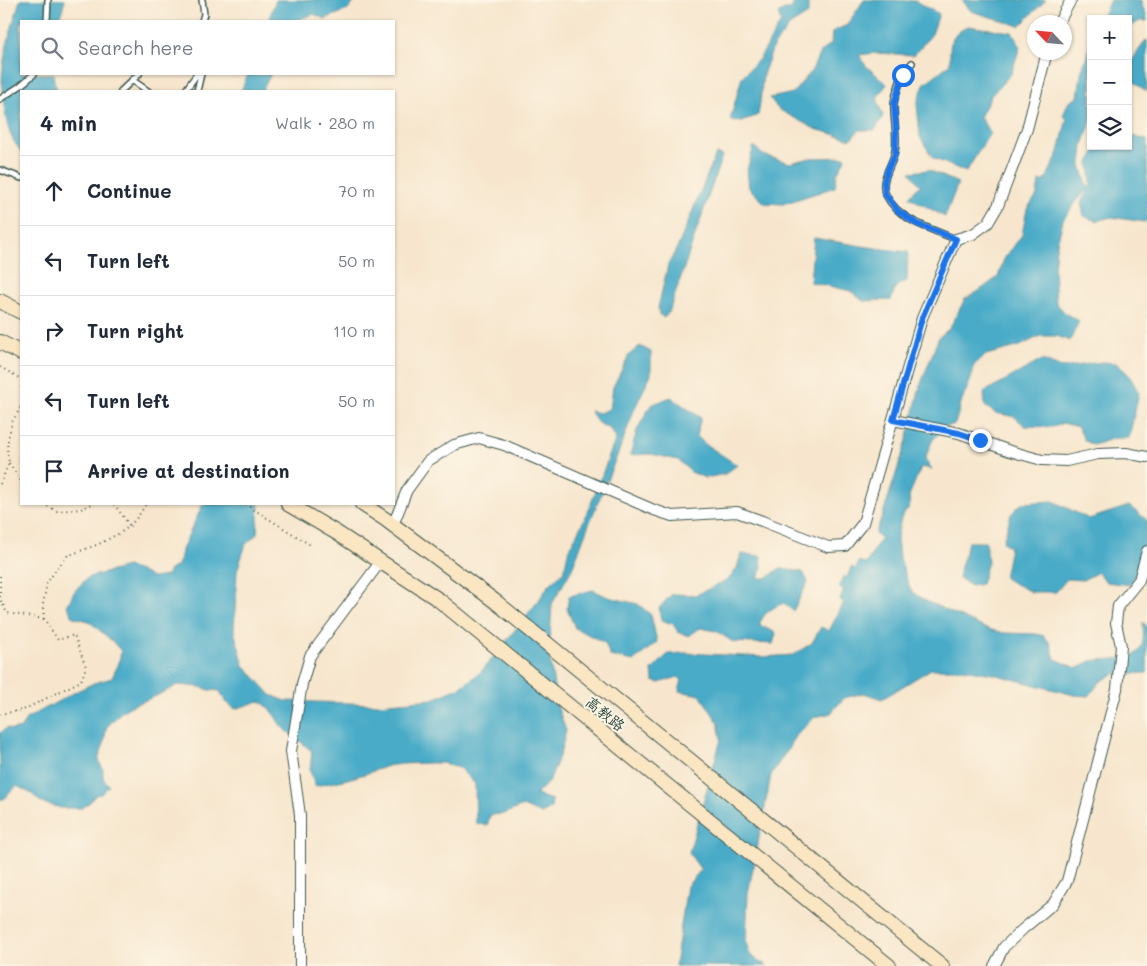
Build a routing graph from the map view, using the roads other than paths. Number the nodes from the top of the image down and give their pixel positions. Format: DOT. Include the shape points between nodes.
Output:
graph roads {
  1 [pos="48,0"];
  2 [pos="202,0"];
  3 [pos="1071,0"];
  4 [pos="1063,15"];
  5 [pos="47,20"];
  6 [pos="202,20"];
  7 [pos="1046,60"];
  8 [pos="912,63"];
  9 [pos="33,75"];
  10 [pos="137,75"];
  11 [pos="198,75"];
  12 [pos="199,75"];
  13 [pos="132,80"];
  14 [pos="122,90"];
  15 [pos="147,90"];
  16 [pos="186,90"];
  17 [pos="197,90"];
  18 [pos="0,99"];
  19 [pos="0,170"];
  20 [pos="20,178"];
  21 [pos="956,239"];
  22 [pos="0,301"];
  23 [pos="20,311"];
  24 [pos="0,342"];
  25 [pos="20,352"];
  26 [pos="893,420"];
  27 [pos="1147,457"];
  28 [pos="290,505"];
  29 [pos="363,505"];
  30 [pos="393,525"];
  31 [pos="1147,551"];
  32 [pos="381,561"];
  33 [pos="300,966"];
  34 [pos="890,966"];
  35 [pos="942,966"];
  36 [pos="994,966"];
  1 -- 5 [label="lane"];
  2 -- 6 [label="lane"];
  3 -- 4 [label="street"];
  7 -- 21 [label="street" via="1027,129 998,206 988,223 973,234"];
  8 -- 21 [label="lane" via="903,75 894,104 895,154 884,182 885,194 898,211 917,224"];
  9 -- 18 [label="lane"];
  10 -- 13 [label="lane"];
  11 -- 16 [label="lane"];
  12 -- 17 [label="lane"];
  13 -- 14 [label="lane"];
  13 -- 15 [label="lane"];
  19 -- 20 [label="lane"];
  21 -- 26 [label="street" via="922,318"];
  22 -- 23 [label="main road"];
  24 -- 25 [label="main road"];
  26 -- 27 [label="street" via="959,433 1042,460 1066,462 1098,454 1126,453"];
  26 -- 30 [label="street" via="863,523 845,546 828,547 737,512 672,516 504,445 479,438 454,445 428,461 408,490"];
  28 -- 32 [label="main road, 高教路"];
  29 -- 30 [label="main road, 高教路"];
  30 -- 35 [label="main road, 高教路" via="496,602"];
  31 -- 36 [label="street" via="1139,580 1118,606 1116,623 1121,646 1116,688 1068,881 1053,904 1004,947"];
  32 -- 33 [label="street" via="310,656 302,684 291,751 300,815"];
  32 -- 34 [label="main road, 高教路" via="439,600"];
}
